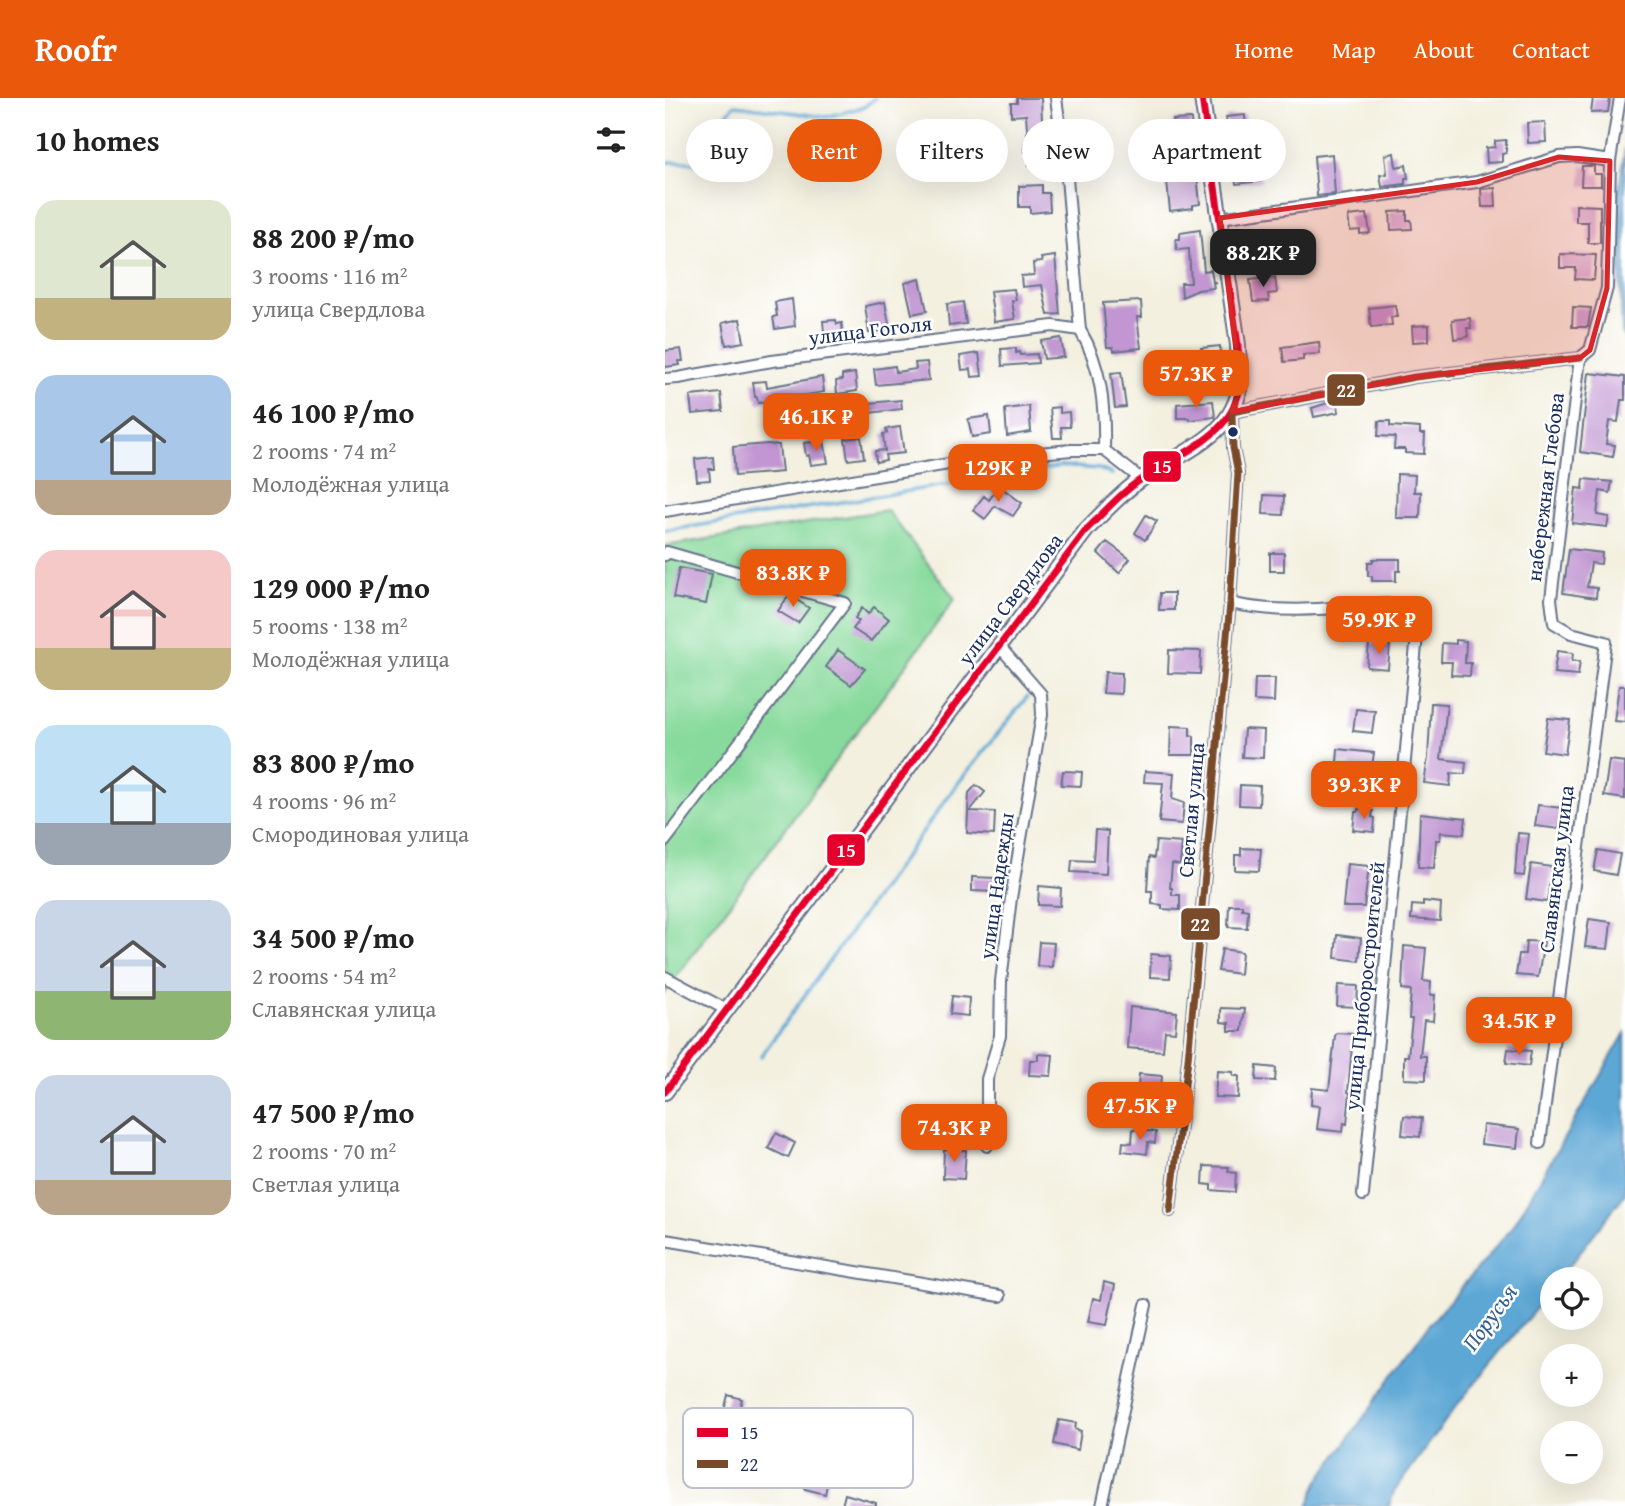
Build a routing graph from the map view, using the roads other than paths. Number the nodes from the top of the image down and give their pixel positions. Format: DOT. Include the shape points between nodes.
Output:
graph roads {
  1 [pos="1056,98"];
  2 [pos="1202,98"];
  3 [pos="1620,98"];
  4 [pos="1610,160"];
  5 [pos="1220,218"];
  6 [pos="1080,330"];
  7 [pos="1580,358"];
  8 [pos="665,379"];
  9 [pos="1231,412"];
  10 [pos="1104,450"];
  11 [pos="1142,479"];
  12 [pos="665,510"];
  13 [pos="665,555"];
  14 [pos="1230,603"];
  15 [pos="1606,642"];
  16 [pos="1000,648"];
  17 [pos="665,841"];
  18 [pos="665,976"];
  19 [pos="727,1010"];
  20 [pos="665,1091"];
  21 [pos="1540,1143"];
  22 [pos="986,1146"];
  23 [pos="1363,1195"];
  24 [pos="1170,1212"];
  25 [pos="665,1240"];
  26 [pos="1000,1297"];
  27 [pos="1146,1305"];
  28 [pos="1102,1506"];
  1 -- 6 [label="street"];
  2 -- 5 [label="street, улица Свердлова"];
  3 -- 4 [label="street, набережная Глебова"];
  4 -- 5 [label="street" via="1559,157 1477,182"];
  4 -- 7 [label="street, набережная Глебова" via="1607,288 1590,350"];
  5 -- 9 [label="street, улица Свердлова" via="1240,384"];
  6 -- 8 [label="street, улица Гоголя" via="1053,326"];
  6 -- 10 [label="street" via="1101,384"];
  7 -- 9 [label="street" via="1415,377"];
  7 -- 15 [label="street, набережная Глебова" via="1551,599 1554,624"];
  9 -- 11 [label="street, улица Свердлова" via="1202,443"];
  9 -- 14 [label="street, Светлая улица" via="1238,473"];
  10 -- 11 [label="street"];
  10 -- 12 [label="street" via="985,458"];
  11 -- 16 [label="street, улица Свердлова" via="1087,529"];
  13 -- 17 [label="street" via="845,603"];
  14 -- 23 [label="street, улица Приборостроителей" via="1289,611 1387,604 1414,613 1418,625"];
  14 -- 24 [label="street, Светлая улица"];
  15 -- 21 [label="street, Славянская улица"];
  16 -- 19 [label="street, улица Свердлова"];
  16 -- 22 [label="street, улица Надежды" via="1041,694 1042,715 1011,898 1000,1036 987,1079"];
  18 -- 19 [label="street"];
  19 -- 20 [label="street, улица Свердлова"];
  25 -- 26 [label="street"];
  27 -- 28 [label="street"];
}
